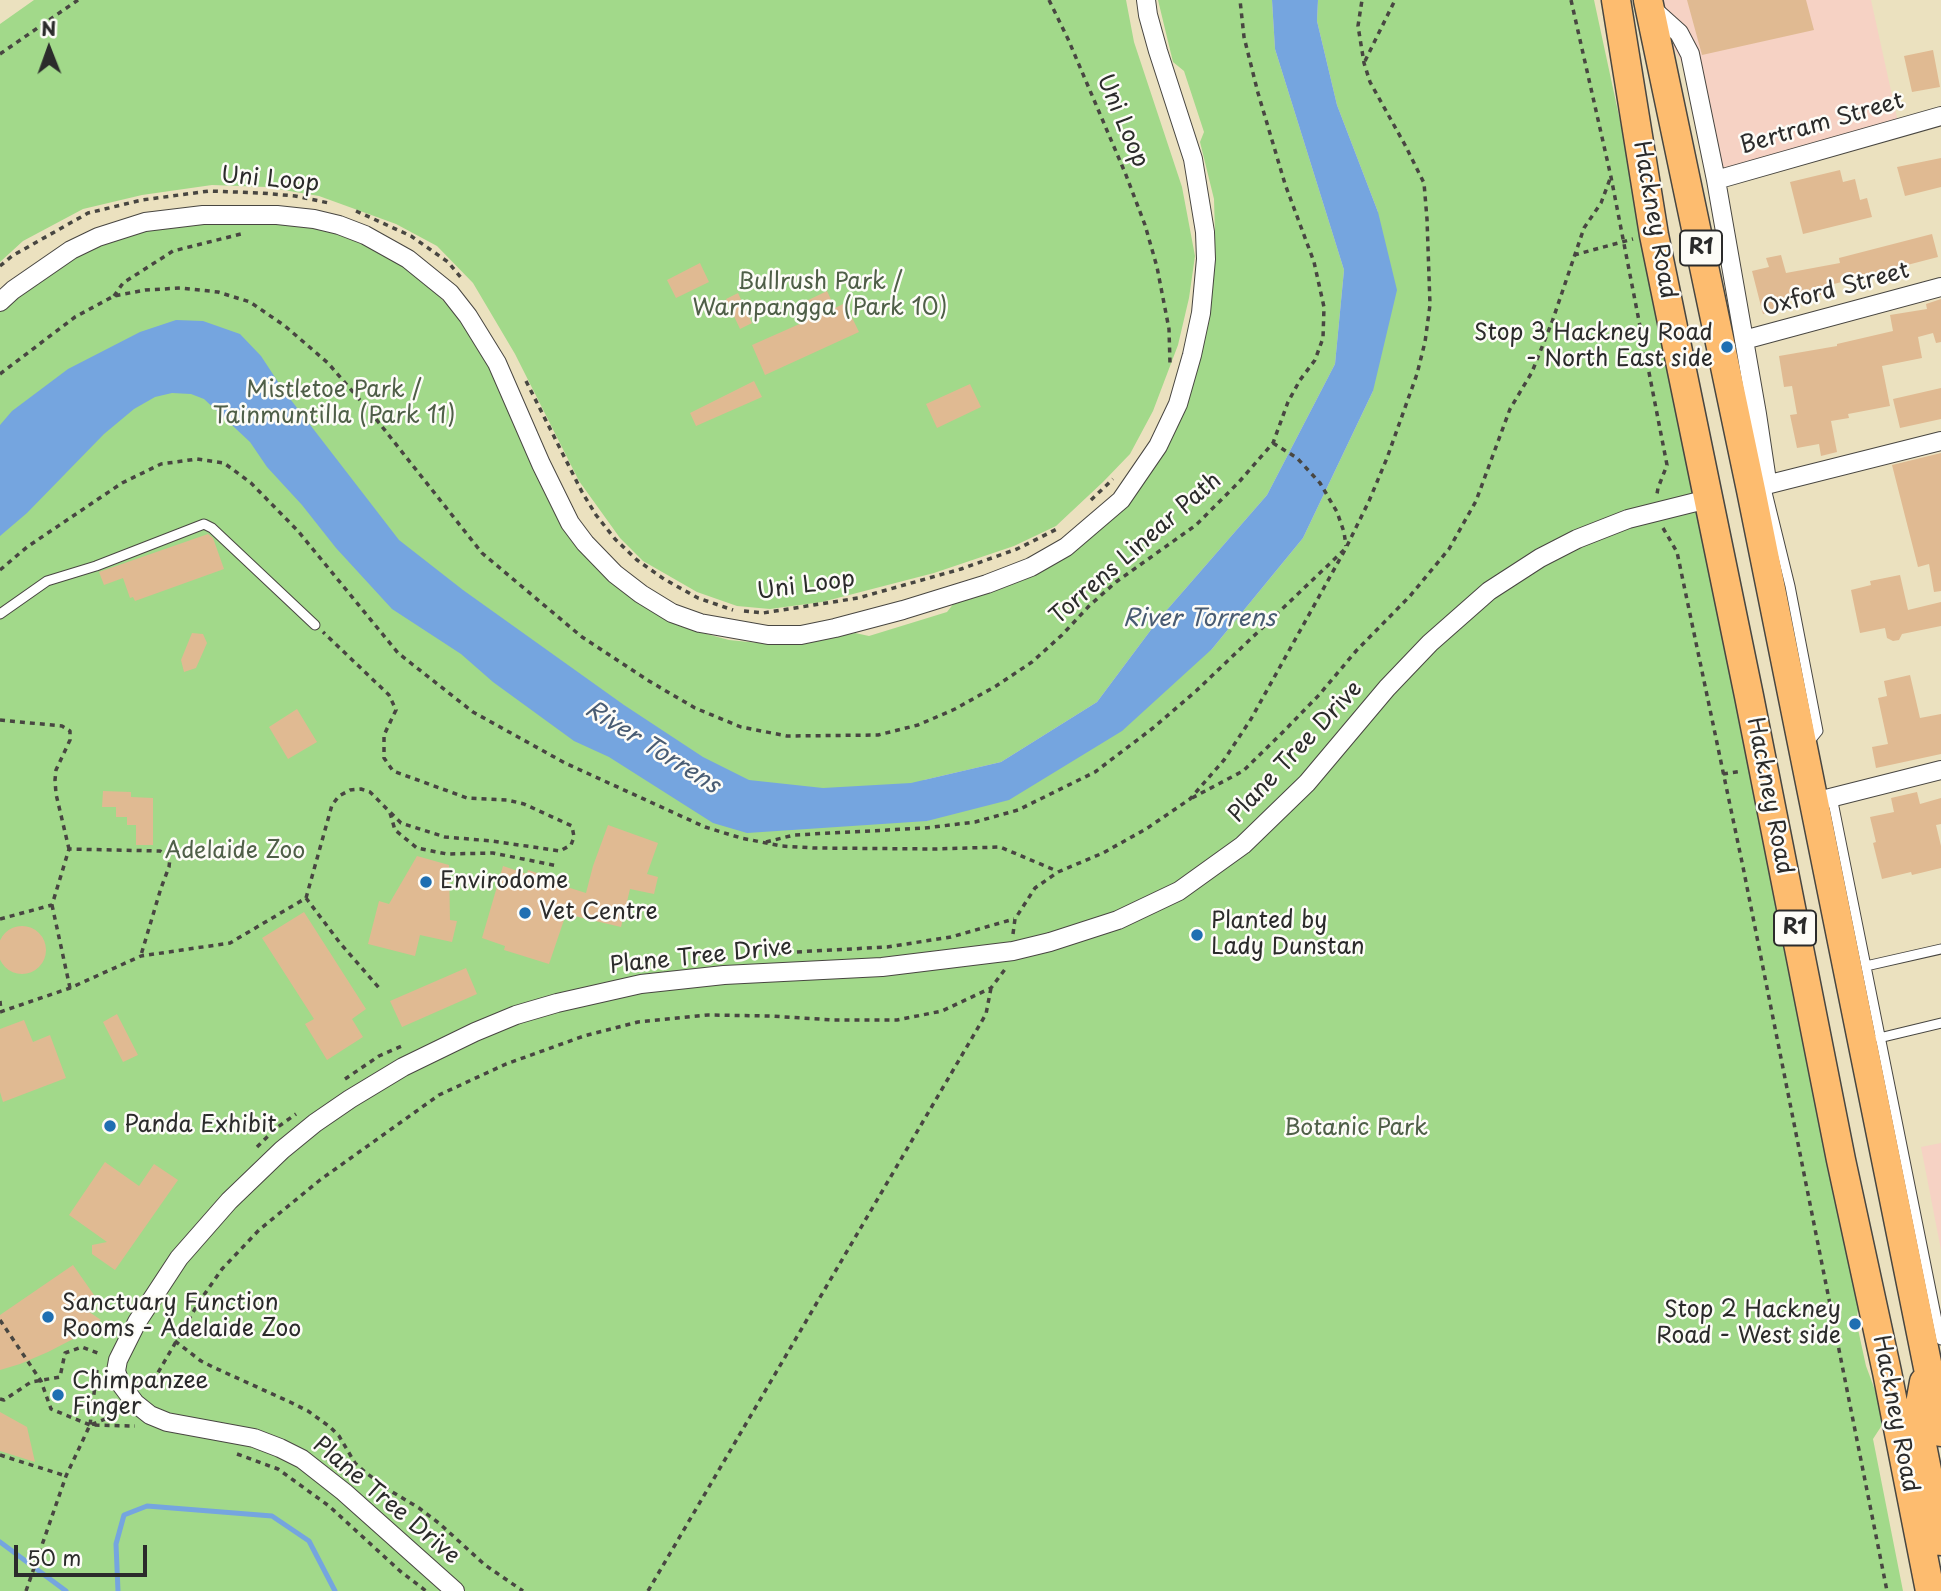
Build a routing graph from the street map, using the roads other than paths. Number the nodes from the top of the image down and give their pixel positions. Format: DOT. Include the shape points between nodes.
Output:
graph roads {
  1 [pos="1146,0"];
  2 [pos="1616,0"];
  3 [pos="1643,2"];
  4 [pos="1623,34"];
  5 [pos="1941,116"];
  6 [pos="1716,180"];
  7 [pos="1705,267"];
  8 [pos="1663,276"];
  9 [pos="1941,287"];
  10 [pos="0,302"];
  11 [pos="1744,340"];
  12 [pos="1941,441"];
  13 [pos="1758,487"];
  14 [pos="1709,499"];
  15 [pos="0,614"];
  16 [pos="315,625"];
  17 [pos="1941,770"];
  18 [pos="1823,799"];
  19 [pos="1784,876"];
  20 [pos="1941,948"];
  21 [pos="1866,966"];
  22 [pos="1941,1023"];
  23 [pos="1879,1038"];
  24 [pos="1841,1160"];
  25 [pos="1941,1340"];
  26 [pos="1927,1369"];
  27 [pos="1921,1397"];
  28 [pos="1941,1432"];
  29 [pos="1941,1491"];
  30 [pos="1937,1544"];
  31 [pos="456,1591"];
  32 [pos="1930,1591"];
  1 -- 10 [label="street" via="1193,159 1205,232 1201,313 1178,404 1163,436 1121,500 1066,547 1031,568 835,628 768,635 701,623 671,613 615,573 570,523 482,336 450,293 408,259 365,235 314,219 277,215 170,218 119,229 71,250"];
  2 -- 4 [label="highway, Hackney Road / R1"];
  3 -- 4 [label="highway"];
  3 -- 6 [label="street, Hackney Road" via="1679,33 1690,54"];
  3 -- 7 [label="highway, Hackney Road / R1"];
  4 -- 8 [label="highway, Hackney Road / R1"];
  5 -- 6 [label="street, Bertram Street"];
  6 -- 11 [label="street, Hackney Road"];
  7 -- 8 [label="highway"];
  7 -- 13 [label="highway, Hackney Road / R1"];
  8 -- 14 [label="highway, Hackney Road / R1"];
  9 -- 11 [label="street, Oxford Street"];
  11 -- 13 [label="street, Hackney Road" via="1766,474"];
  12 -- 13 [label="street"];
  13 -- 18 [label="highway, Hackney Road / R1" via="1804,748"];
  14 -- 19 [label="highway, Hackney Road / R1"];
  14 -- 31 [label="street, Plane Tree Drive" via="1628,519 1577,539 1489,591 1430,642 1307,783 1243,845 1179,891 1118,920 1013,951 882,967 641,984 557,1003 438,1048 350,1099 282,1150 179,1258 118,1360 120,1383 150,1416 254,1438 303,1459"];
  15 -- 16 [label="lane" via="47,581 204,524"];
  17 -- 18 [label="street"];
  18 -- 19 [label="highway"];
  18 -- 21 [label="lane"];
  18 -- 26 [label="highway, Hackney Road / R1"];
  19 -- 24 [label="highway, Hackney Road / R1"];
  20 -- 21 [label="lane"];
  21 -- 23 [label="lane"];
  22 -- 23 [label="lane"];
  23 -- 25 [label="lane"];
  24 -- 30 [label="lane"];
  24 -- 32 [label="highway, Hackney Road / R1"];
  26 -- 27 [label="highway"];
  26 -- 28 [label="highway, Hackney Road / R1"];
  27 -- 29 [label="lane"];
  27 -- 30 [label="highway" via="1918,1424"];
}
